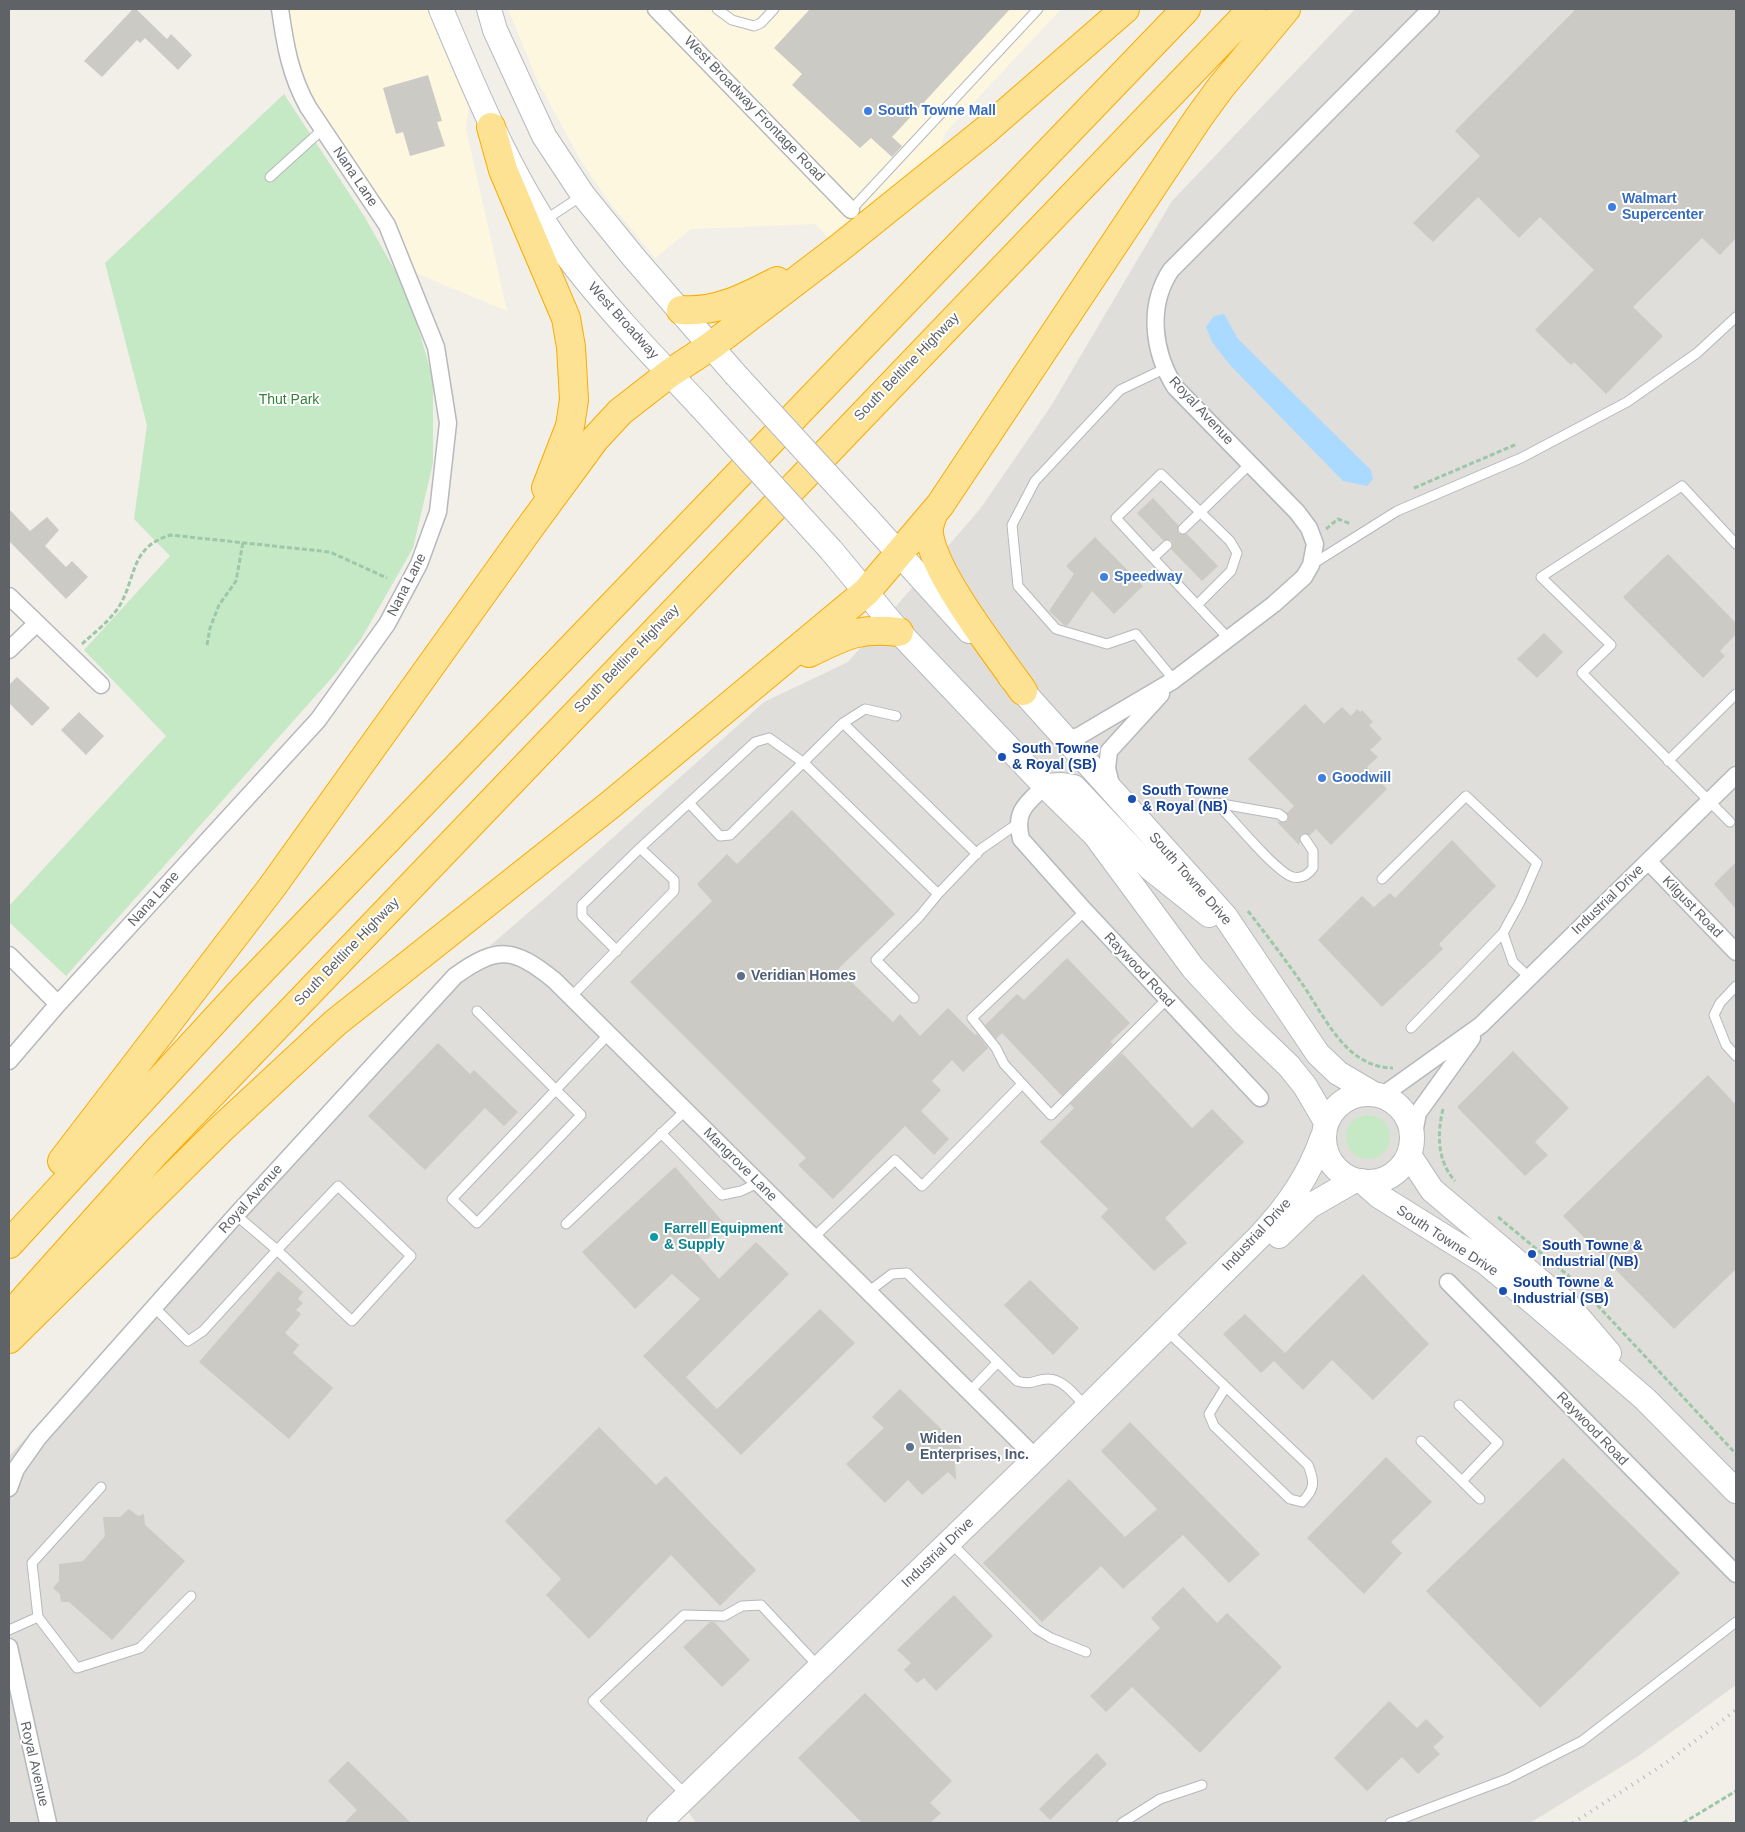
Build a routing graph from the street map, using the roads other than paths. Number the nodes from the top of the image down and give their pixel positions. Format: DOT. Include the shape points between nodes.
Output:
graph roads {
  1 [pos="280,9"];
  2 [pos="441,9"];
  3 [pos="490,9"];
  4 [pos="656,9"];
  5 [pos="717,9"];
  6 [pos="774,9"];
  7 [pos="1038,9"];
  8 [pos="1126,9"];
  9 [pos="1186,9"];
  10 [pos="1252,9"];
  11 [pos="1286,9"];
  12 [pos="1431,9"];
  13 [pos="491,127"];
  14 [pos="323,129"];
  15 [pos="270,177"];
  16 [pos="583,195"];
  17 [pos="851,210"];
  18 [pos="545,220"];
  19 [pos="838,248"];
  20 [pos="681,310"];
  21 [pos="1736,317"];
  22 [pos="711,346"];
  23 [pos="1164,368"];
  24 [pos="670,374"];
  25 [pos="1250,464"];
  26 [pos="934,512"];
  27 [pos="1200,512"];
  28 [pos="1182,529"];
  29 [pos="528,530"];
  30 [pos="1736,544"];
  31 [pos="1167,545"];
  32 [pos="900,554"];
  33 [pos="1153,558"];
  34 [pos="1311,565"];
  35 [pos="866,592"];
  36 [pos="9,596"];
  37 [pos="1197,605"];
  38 [pos="37,623"];
  39 [pos="899,632"];
  40 [pos="1229,639"];
  41 [pos="9,650"];
  42 [pos="769,672"];
  43 [pos="1174,680"];
  44 [pos="101,685"];
  45 [pos="1023,691"];
  46 [pos="1736,694"];
  47 [pos="896,716"];
  48 [pos="842,723"];
  49 [pos="1065,739"];
  50 [pos="1668,761"];
  51 [pos="804,763"];
  52 [pos="1736,775"];
  53 [pos="1045,786"];
  54 [pos="1112,791"];
  55 [pos="1710,801"];
  56 [pos="689,803"];
  57 [pos="1216,803"];
  58 [pos="1224,811"];
  59 [pos="1283,817"];
  60 [pos="1730,822"];
  61 [pos="1019,831"];
  62 [pos="1306,839"];
  63 [pos="640,848"];
  64 [pos="977,854"];
  65 [pos="1648,861"];
  66 [pos="1382,879"];
  67 [pos="938,894"];
  68 [pos="1085,911"];
  69 [pos="1503,933"];
  70 [pos="1239,936"];
  71 [pos="618,951"];
  72 [pos="1736,952"];
  73 [pos="9,955"];
  74 [pos="526,960"];
  75 [pos="1529,977"];
  76 [pos="1736,986"];
  77 [pos="571,997"];
  78 [pos="914,998"];
  79 [pos="1167,999"];
  80 [pos="58,1004"];
  81 [pos="477,1011"];
  82 [pos="1480,1025"];
  83 [pos="1411,1028"];
  84 [pos="608,1035"];
  85 [pos="1736,1056"];
  86 [pos="9,1062"];
  87 [pos="1022,1084"];
  88 [pos="556,1090"];
  89 [pos="1378,1094"];
  90 [pos="1260,1098"];
  91 [pos="685,1111"];
  92 [pos="1325,1129"];
  93 [pos="661,1133"];
  94 [pos="1411,1149"];
  95 [pos="1358,1181"];
  96 [pos="758,1183"];
  97 [pos="236,1215"];
  98 [pos="566,1224"];
  99 [pos="9,1230"];
  100 [pos="814,1238"];
  101 [pos="9,1244"];
  102 [pos="277,1250"];
  103 [pos="1215,1280"];
  104 [pos="1448,1282"];
  105 [pos="868,1292"];
  106 [pos="154,1308"];
  107 [pos="9,1316"];
  108 [pos="1165,1329"];
  109 [pos="9,1339"];
  110 [pos="998,1362"];
  111 [pos="1225,1388"];
  112 [pos="968,1392"];
  113 [pos="1645,1399"];
  114 [pos="1458,1405"];
  115 [pos="1087,1407"];
  116 [pos="1421,1441"];
  117 [pos="1036,1458"];
  118 [pos="1462,1481"];
  119 [pos="101,1487"];
  120 [pos="9,1488"];
  121 [pos="1736,1491"];
  122 [pos="1480,1499"];
  123 [pos="950,1541"];
  124 [pos="1736,1574"];
  125 [pos="190,1596"];
  126 [pos="38,1617"];
  127 [pos="1736,1622"];
  128 [pos="9,1630"];
  129 [pos="9,1647"];
  130 [pos="1086,1652"];
  131 [pos="820,1667"];
  132 [pos="1202,1785"];
  133 [pos="688,1797"];
  134 [pos="48,1823"];
  135 [pos="659,1823"];
  136 [pos="1122,1823"];
  137 [pos="1390,1823"];
  1 -- 14 [label="street, Nana Lane" via="286,53 296,86"];
  2 -- 13 [label="street, West Broadway"];
  3 -- 16 [label="street" via="496,30 544,136"];
  4 -- 17 [label="street, West Broadway Frontage Road"];
  5 -- 6 [label="lane" via="732,20 754,26"];
  7 -- 17 [label="lane"];
  8 -- 19 [label="highway" via="986,130"];
  9 -- 101 [label="highway" via="252,981"];
  10 -- 107 [label="highway, South Beltline Highway" via="156,1152"];
  11 -- 26 [label="highway" via="1199,118"];
  12 -- 23 [label="street, Royal Avenue" via="1171,270 1161,285 1157,303 1158,352"];
  13 -- 18 [label="street, West Broadway"];
  13 -- 29 [label="highway" via="503,170 566,318 574,375 570,426"];
  14 -- 15 [label="lane"];
  14 -- 80 [label="street, Nana Lane" via="387,225 436,346 448,423 438,512 404,595 355,672 318,720"];
  16 -- 18 [label="lane"];
  16 -- 20 [label="street"];
  18 -- 24 [label="street, West Broadway" via="585,278"];
  19 -- 20 [label="highway" via="758,291 716,309 699,312"];
  19 -- 22 [label="highway"];
  20 -- 22 [label="street"];
  21 -- 34 [label="lane" via="1697,353 1628,402 1521,458 1397,511"];
  22 -- 24 [label="highway"];
  22 -- 32 [label="street, bridge"];
  23 -- 25 [label="street, Royal Avenue" via="1175,386"];
  23 -- 43 [label="lane" via="1120,390 1035,481 1012,525 1018,586 1056,629 1107,644 1136,634"];
  24 -- 29 [label="highway" via="620,412"];
  24 -- 35 [label="street, West Broadway, bridge"];
  25 -- 27 [label="lane"];
  25 -- 34 [label="street, Royal Avenue" via="1297,512 1314,538"];
  26 -- 32 [label="highway"];
  26 -- 45 [label="highway" via="929,527 935,552 967,610"];
  27 -- 28 [label="lane"];
  27 -- 33 [label="lane" via="1161,474 1116,518"];
  27 -- 37 [label="lane" via="1230,541 1237,553 1231,571"];
  29 -- 99 [label="highway" via="272,887"];
  30 -- 50 [label="lane" via="1682,486 1541,577 1610,645 1582,672"];
  31 -- 33 [label="lane"];
  32 -- 35 [label="highway"];
  32 -- 45 [label="street, South Towne Drive"];
  33 -- 37 [label="lane"];
  34 -- 40 [label="street" via="1304,577"];
  35 -- 39 [label="street"];
  35 -- 42 [label="highway"];
  36 -- 38 [label="street"];
  37 -- 40 [label="lane"];
  38 -- 41 [label="street"];
  38 -- 44 [label="street"];
  39 -- 42 [label="highway" via="873,629 843,636"];
  39 -- 53 [label="street"];
  40 -- 43 [label="street"];
  42 -- 109 [label="highway" via="610,805 335,1023 221,1129"];
  43 -- 49 [label="street" via="1080,736"];
  43 -- 54 [label="street" via="1109,751 1107,768"];
  45 -- 49 [label="street, South Towne Drive"];
  46 -- 50 [label="lane"];
  47 -- 48 [label="lane" via="865,709"];
  48 -- 51 [label="lane"];
  48 -- 64 [label="lane"];
  49 -- 54 [label="street, South Towne Drive"];
  50 -- 55 [label="lane"];
  51 -- 56 [label="lane" via="769,738 755,742"];
  51 -- 56 [label="lane" via="730,835 720,836"];
  51 -- 67 [label="lane"];
  52 -- 55 [label="street, Industrial Drive"];
  53 -- 61 [label="street" via="1022,808"];
  53 -- 70 [label="street" via="1074,787 1150,868"];
  53 -- 92 [label="street" via="1095,835 1200,974 1289,1066 1305,1086"];
  54 -- 70 [label="street, South Towne Drive" via="1225,916"];
  55 -- 60 [label="lane"];
  55 -- 65 [label="street, Industrial Drive"];
  56 -- 63 [label="lane"];
  57 -- 59 [label="lane"];
  58 -- 62 [label="lane" via="1280,869 1293,877 1304,876 1313,868 1313,852"];
  61 -- 64 [label="lane"];
  61 -- 68 [label="street, Raywood Road"];
  63 -- 71 [label="lane" via="674,880 674,891"];
  63 -- 71 [label="lane" via="582,906 582,916"];
  64 -- 67 [label="lane"];
  65 -- 72 [label="street, Kilgust Road"];
  65 -- 75 [label="street, Industrial Drive"];
  66 -- 69 [label="lane" via="1466,796 1537,863"];
  67 -- 78 [label="lane" via="876,960"];
  68 -- 79 [label="street, Raywood Road"];
  68 -- 87 [label="lane" via="972,1018"];
  69 -- 75 [label="lane" via="1513,962"];
  69 -- 83 [label="lane"];
  70 -- 89 [label="street, South Towne Drive" via="1318,1054 1338,1074"];
  71 -- 77 [label="lane"];
  73 -- 80 [label="street"];
  74 -- 77 [label="street, Mangrove Lane"];
  74 -- 97 [label="street, Royal Avenue" via="514,955 496,954 479,959 455,976"];
  75 -- 82 [label="street, Industrial Drive"];
  76 -- 85 [label="lane" via="1714,1014 1726,1045"];
  77 -- 84 [label="street, Mangrove Lane"];
  79 -- 87 [label="lane" via="1050,1115"];
  79 -- 90 [label="street, Raywood Road"];
  80 -- 86 [label="street, Nana Lane"];
  81 -- 88 [label="lane"];
  82 -- 89 [label="street, Industrial Drive" via="1420,1070"];
  82 -- 94 [label="street, Industrial Drive" via="1418,1113"];
  84 -- 88 [label="lane"];
  84 -- 91 [label="street, Mangrove Lane"];
  87 -- 100 [label="lane" via="922,1186 895,1160"];
  88 -- 88 [label="lane" via="452,1198 477,1223 581,1115"];
  89 -- 92 [label="street" via="1358,1094 1344,1100 1334,1109"];
  89 -- 94 [label="street" via="1402,1109 1410,1125"];
  91 -- 93 [label="lane"];
  91 -- 96 [label="street, Mangrove Lane"];
  92 -- 95 [label="street" via="1324,1147 1331,1163 1344,1175"];
  92 -- 103 [label="street, Industrial Drive" via="1305,1179 1286,1208"];
  93 -- 96 [label="lane" via="722,1194 741,1191"];
  93 -- 98 [label="lane"];
  94 -- 95 [label="street" via="1402,1166 1392,1175 1381,1180"];
  94 -- 113 [label="street, South Towne Drive" via="1432,1190 1567,1304"];
  95 -- 103 [label="street, Industrial Drive" via="1310,1206 1249,1264"];
  95 -- 113 [label="street, South Towne Drive" via="1484,1262"];
  96 -- 100 [label="street, Mangrove Lane"];
  97 -- 102 [label="lane"];
  97 -- 106 [label="street, Royal Avenue"];
  100 -- 105 [label="street, Mangrove Lane"];
  102 -- 102 [label="lane" via="338,1186 411,1256 352,1321"];
  102 -- 106 [label="lane" via="204,1331 188,1341"];
  103 -- 108 [label="street, Industrial Drive"];
  104 -- 124 [label="street, Raywood Road"];
  105 -- 110 [label="lane" via="892,1274 907,1273"];
  105 -- 112 [label="street, Mangrove Lane"];
  106 -- 120 [label="street, Royal Avenue" via="38,1438 16,1469"];
  108 -- 111 [label="lane"];
  108 -- 115 [label="street, Industrial Drive"];
  110 -- 112 [label="lane"];
  110 -- 115 [label="lane" via="1017,1381 1029,1384 1047,1379 1059,1381"];
  111 -- 111 [label="lane" via="1209,1414 1214,1426 1290,1499 1302,1502 1312,1492 1314,1479 1308,1465"];
  112 -- 117 [label="street, Mangrove Lane"];
  113 -- 121 [label="street, South Towne Drive"];
  114 -- 118 [label="lane" via="1498,1443"];
  115 -- 117 [label="street, Industrial Drive"];
  116 -- 118 [label="lane"];
  117 -- 123 [label="street, Industrial Drive"];
  118 -- 122 [label="lane"];
  119 -- 126 [label="lane" via="32,1563"];
  123 -- 130 [label="lane" via="1036,1629"];
  123 -- 131 [label="street, Industrial Drive"];
  125 -- 126 [label="lane" via="140,1648 77,1668"];
  126 -- 128 [label="lane"];
  127 -- 137 [label="lane" via="1582,1741 1507,1779"];
  129 -- 134 [label="street, Royal Avenue"];
  131 -- 133 [label="street, Industrial Drive"];
  131 -- 133 [label="lane" via="761,1605 742,1606 724,1616 684,1615 592,1701"];
  132 -- 136 [label="lane" via="1160,1799"];
  133 -- 135 [label="street, Industrial Drive"];
}
